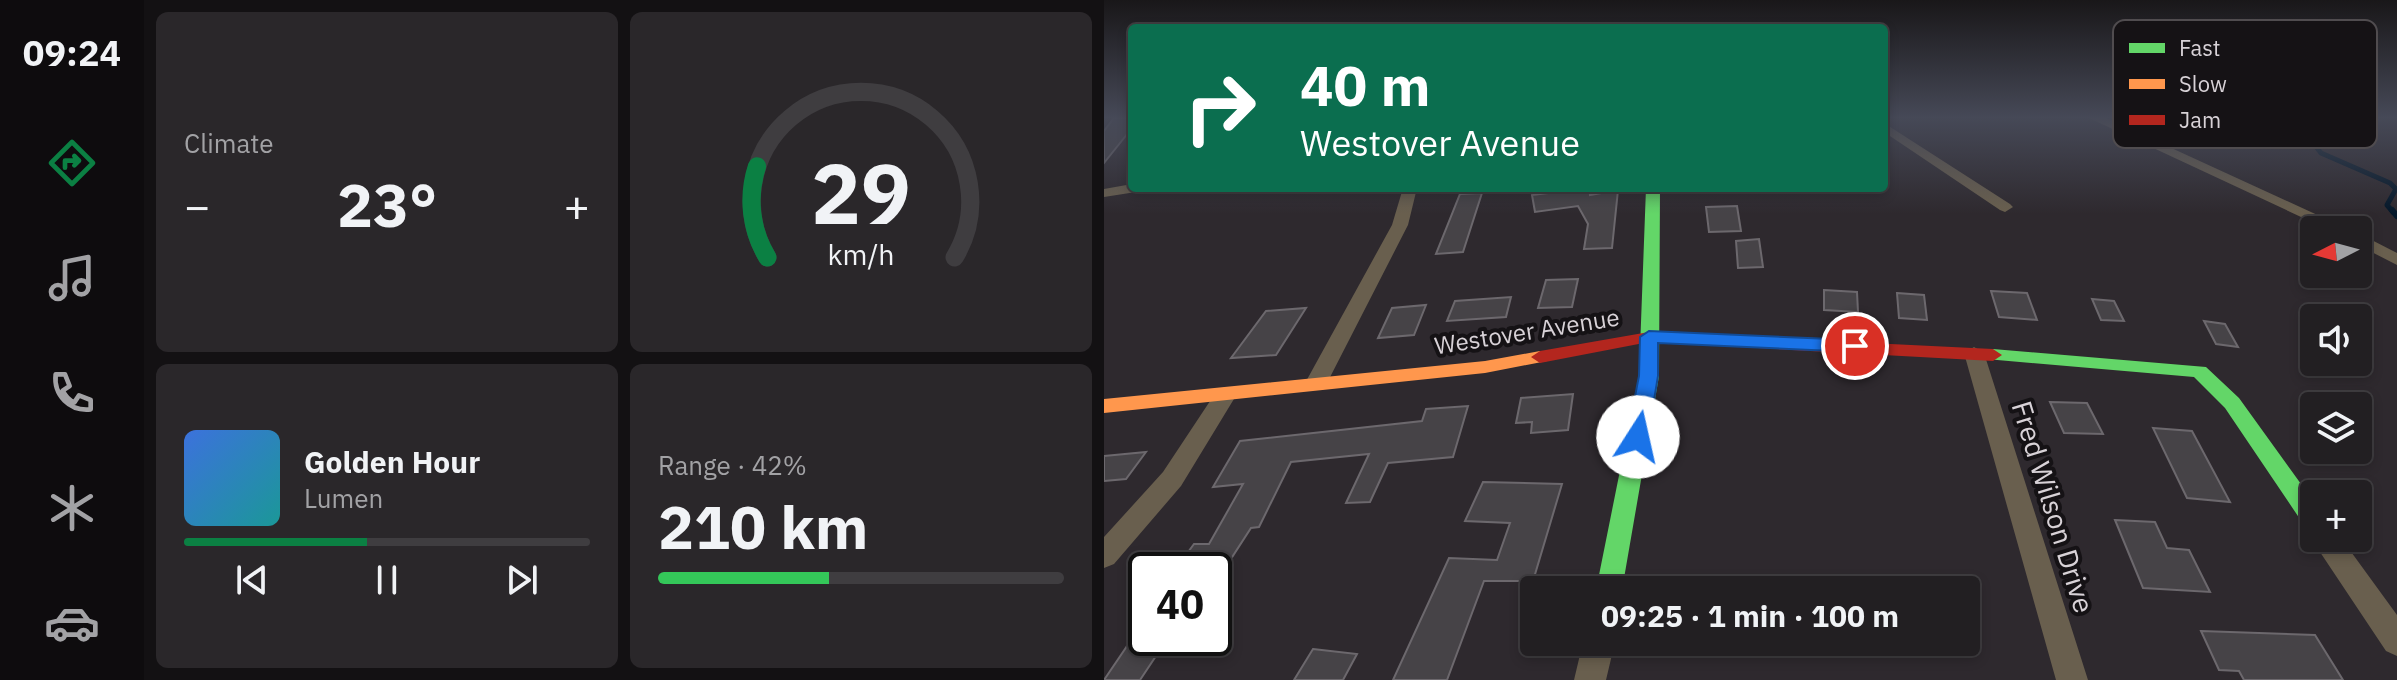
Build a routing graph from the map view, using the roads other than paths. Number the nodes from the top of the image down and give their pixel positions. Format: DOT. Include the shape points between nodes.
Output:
graph roads {
  1 [pos="1918,150"];
  2 [pos="2165,150"];
  3 [pos="1128,189"];
  4 [pos="1409,192"];
  5 [pos="1653,192"];
  6 [pos="1104,193"];
  7 [pos="2005,207"];
  8 [pos="2311,216"];
  9 [pos="2372,246"];
  10 [pos="2397,260"];
  11 [pos="1649,337"];
  12 [pos="1974,353"];
  13 [pos="1315,385"];
  14 [pos="1226,394"];
  15 [pos="1104,406"];
  16 [pos="2300,501"];
  17 [pos="2336,552"];
  18 [pos="1104,556"];
  19 [pos="1612,576"];
  20 [pos="2397,641"];
  21 [pos="1596,656"];
  22 [pos="1590,680"];
  23 [pos="2072,680"];
  1 -- 7 [label="street"];
  2 -- 8 [label="street"];
  3 -- 6 [label="street"];
  4 -- 13 [label="street" via="1400,225"];
  5 -- 11 [label="street"];
  9 -- 10 [label="street"];
  11 -- 12 [label="street, Westover Avenue"];
  11 -- 13 [label="street, Westover Avenue" via="1485,367"];
  11 -- 19 [label="street" via="1649,376"];
  12 -- 16 [label="street, Westover Avenue" via="2199,371 2232,403"];
  12 -- 23 [label="street, Fred Wilson Drive"];
  13 -- 14 [label="street, Westover Avenue"];
  14 -- 15 [label="street, Westover Avenue"];
  14 -- 18 [label="street" via="1172,479"];
  17 -- 20 [label="street"];
  21 -- 22 [label="street"];
}
